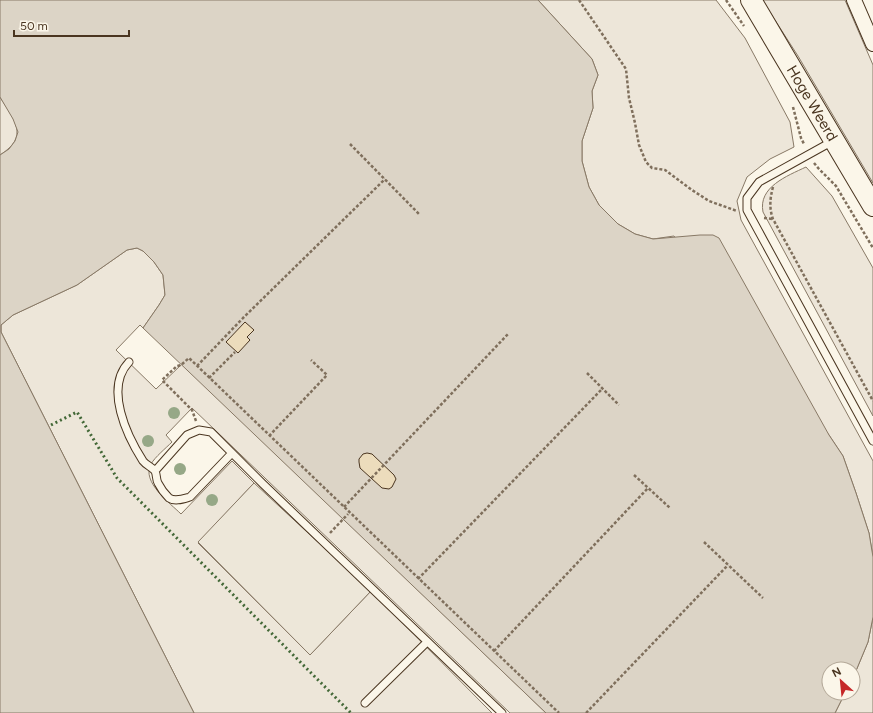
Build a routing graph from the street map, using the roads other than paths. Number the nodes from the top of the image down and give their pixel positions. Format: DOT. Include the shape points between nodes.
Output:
graph roads {
  1 [pos="751,0"];
  2 [pos="854,0"];
  3 [pos="873,44"];
  4 [pos="835,140"];
  5 [pos="873,206"];
  6 [pos="129,362"];
  7 [pos="873,441"];
  8 [pos="232,453"];
  9 [pos="155,471"];
  10 [pos="427,642"];
  11 [pos="365,703"];
  12 [pos="502,713"];
  1 -- 4 [label="main road, Hoge Weerd"];
  2 -- 3 [label="street"];
  4 -- 5 [label="main road, Hoge Weerd"];
  4 -- 7 [label="lane" via="759,182 747,198 747,210"];
  6 -- 9 [label="lane" via="119,378 121,410 133,444 145,463"];
  8 -- 9 [label="lane" via="211,432 199,430 187,435"];
  8 -- 9 [label="lane" via="190,497 181,500 169,498 158,483"];
  8 -- 10 [label="lane"];
  10 -- 11 [label="lane"];
  10 -- 12 [label="lane"];
}
